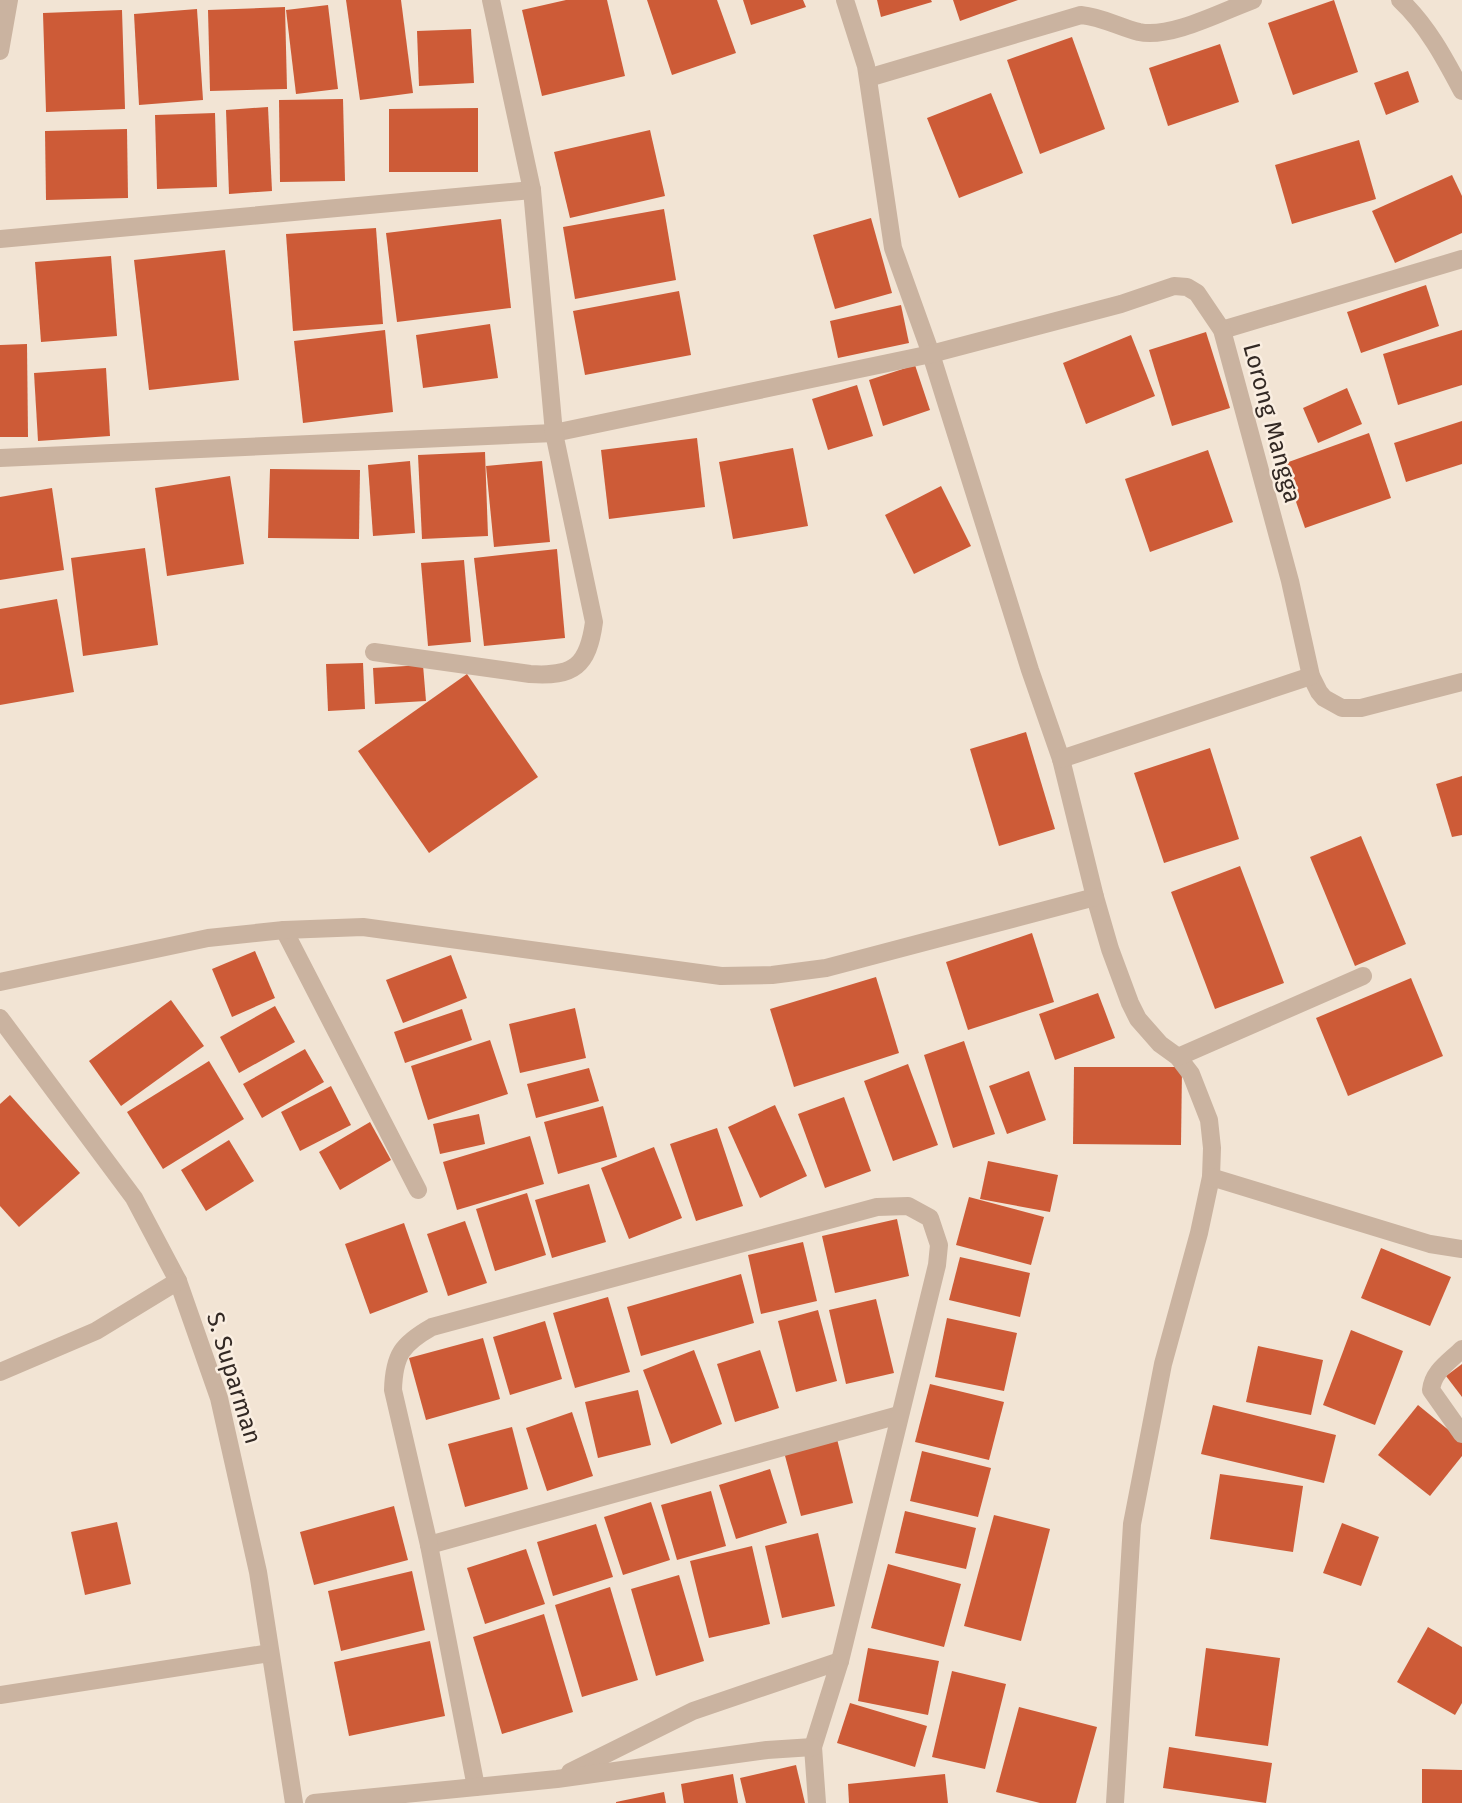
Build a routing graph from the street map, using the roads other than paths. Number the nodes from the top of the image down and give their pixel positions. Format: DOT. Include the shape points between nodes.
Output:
graph roads {
  1 [pos="9,0"];
  2 [pos="491,0"];
  3 [pos="845,0"];
  4 [pos="1253,0"];
  5 [pos="1400,0"];
  6 [pos="0,51"];
  7 [pos="868,78"];
  8 [pos="1462,91"];
  9 [pos="532,190"];
  10 [pos="0,239"];
  11 [pos="1462,259"];
  12 [pos="1222,330"];
  13 [pos="931,354"];
  14 [pos="554,433"];
  15 [pos="0,458"];
  16 [pos="374,652"];
  17 [pos="1311,676"];
  18 [pos="1462,682"];
  19 [pos="1061,759"];
  20 [pos="1095,897"];
  21 [pos="284,930"];
  22 [pos="1363,976"];
  23 [pos="0,982"];
  24 [pos="0,1018"];
  25 [pos="1178,1056"];
  26 [pos="1211,1177"];
  27 [pos="418,1190"];
  28 [pos="1462,1250"];
  29 [pos="178,1281"];
  30 [pos="1462,1349"];
  31 [pos="0,1372"];
  32 [pos="899,1415"];
  33 [pos="1462,1434"];
  34 [pos="429,1545"];
  35 [pos="270,1653"];
  36 [pos="840,1661"];
  37 [pos="0,1695"];
  38 [pos="813,1747"];
  39 [pos="557,1779"];
  40 [pos="477,1787"];
  41 [pos="294,1803"];
  42 [pos="314,1803"];
  43 [pos="817,1803"];
  44 [pos="1115,1803"];
  1 -- 6 [label="street"];
  2 -- 9 [label="street"];
  3 -- 7 [label="street"];
  4 -- 7 [label="street" via="1168,32 1140,32 1081,16"];
  5 -- 8 [label="street" via="1441,51"];
  7 -- 13 [label="street" via="893,248"];
  9 -- 10 [label="street"];
  9 -- 14 [label="street"];
  11 -- 12 [label="street"];
  12 -- 13 [label="street, Lorong Mangga" via="1197,293 1174,286"];
  12 -- 17 [label="street, Lorong Mangga"];
  13 -- 14 [label="street, Lorong Mangga"];
  13 -- 19 [label="street"];
  14 -- 15 [label="street, Lorong Mangga"];
  14 -- 16 [label="street" via="594,622 582,661 554,676"];
  17 -- 18 [label="street, Lorong Mangga" via="1324,698 1351,709"];
  17 -- 19 [label="street"];
  19 -- 20 [label="street"];
  20 -- 21 [label="street" via="826,968 772,975 721,976 363,927"];
  20 -- 25 [label="street" via="1134,1011 1160,1044"];
  21 -- 23 [label="street" via="208,938"];
  21 -- 27 [label="street"];
  22 -- 25 [label="street"];
  24 -- 29 [label="street, S. Suparman" via="134,1198"];
  25 -- 26 [label="street" via="1191,1074 1209,1120"];
  26 -- 28 [label="street"];
  26 -- 44 [label="street" via="1163,1364 1132,1524"];
  29 -- 31 [label="street" via="96,1331"];
  29 -- 35 [label="street, S. Suparman" via="219,1398 258,1572"];
  30 -- 33 [label="street" via="1433,1379 1431,1390"];
  32 -- 34 [label="street"];
  32 -- 34 [label="street" via="939,1245 930,1219 908,1206 893,1205 432,1327 414,1337 401,1349 393,1369 393,1390"];
  32 -- 36 [label="street"];
  34 -- 40 [label="street"];
  35 -- 37 [label="street"];
  35 -- 41 [label="street, S. Suparman"];
  36 -- 38 [label="street"];
  36 -- 39 [label="street" via="693,1711"];
  38 -- 39 [label="street"];
  38 -- 43 [label="street"];
  39 -- 40 [label="street"];
  40 -- 42 [label="street"];
}
